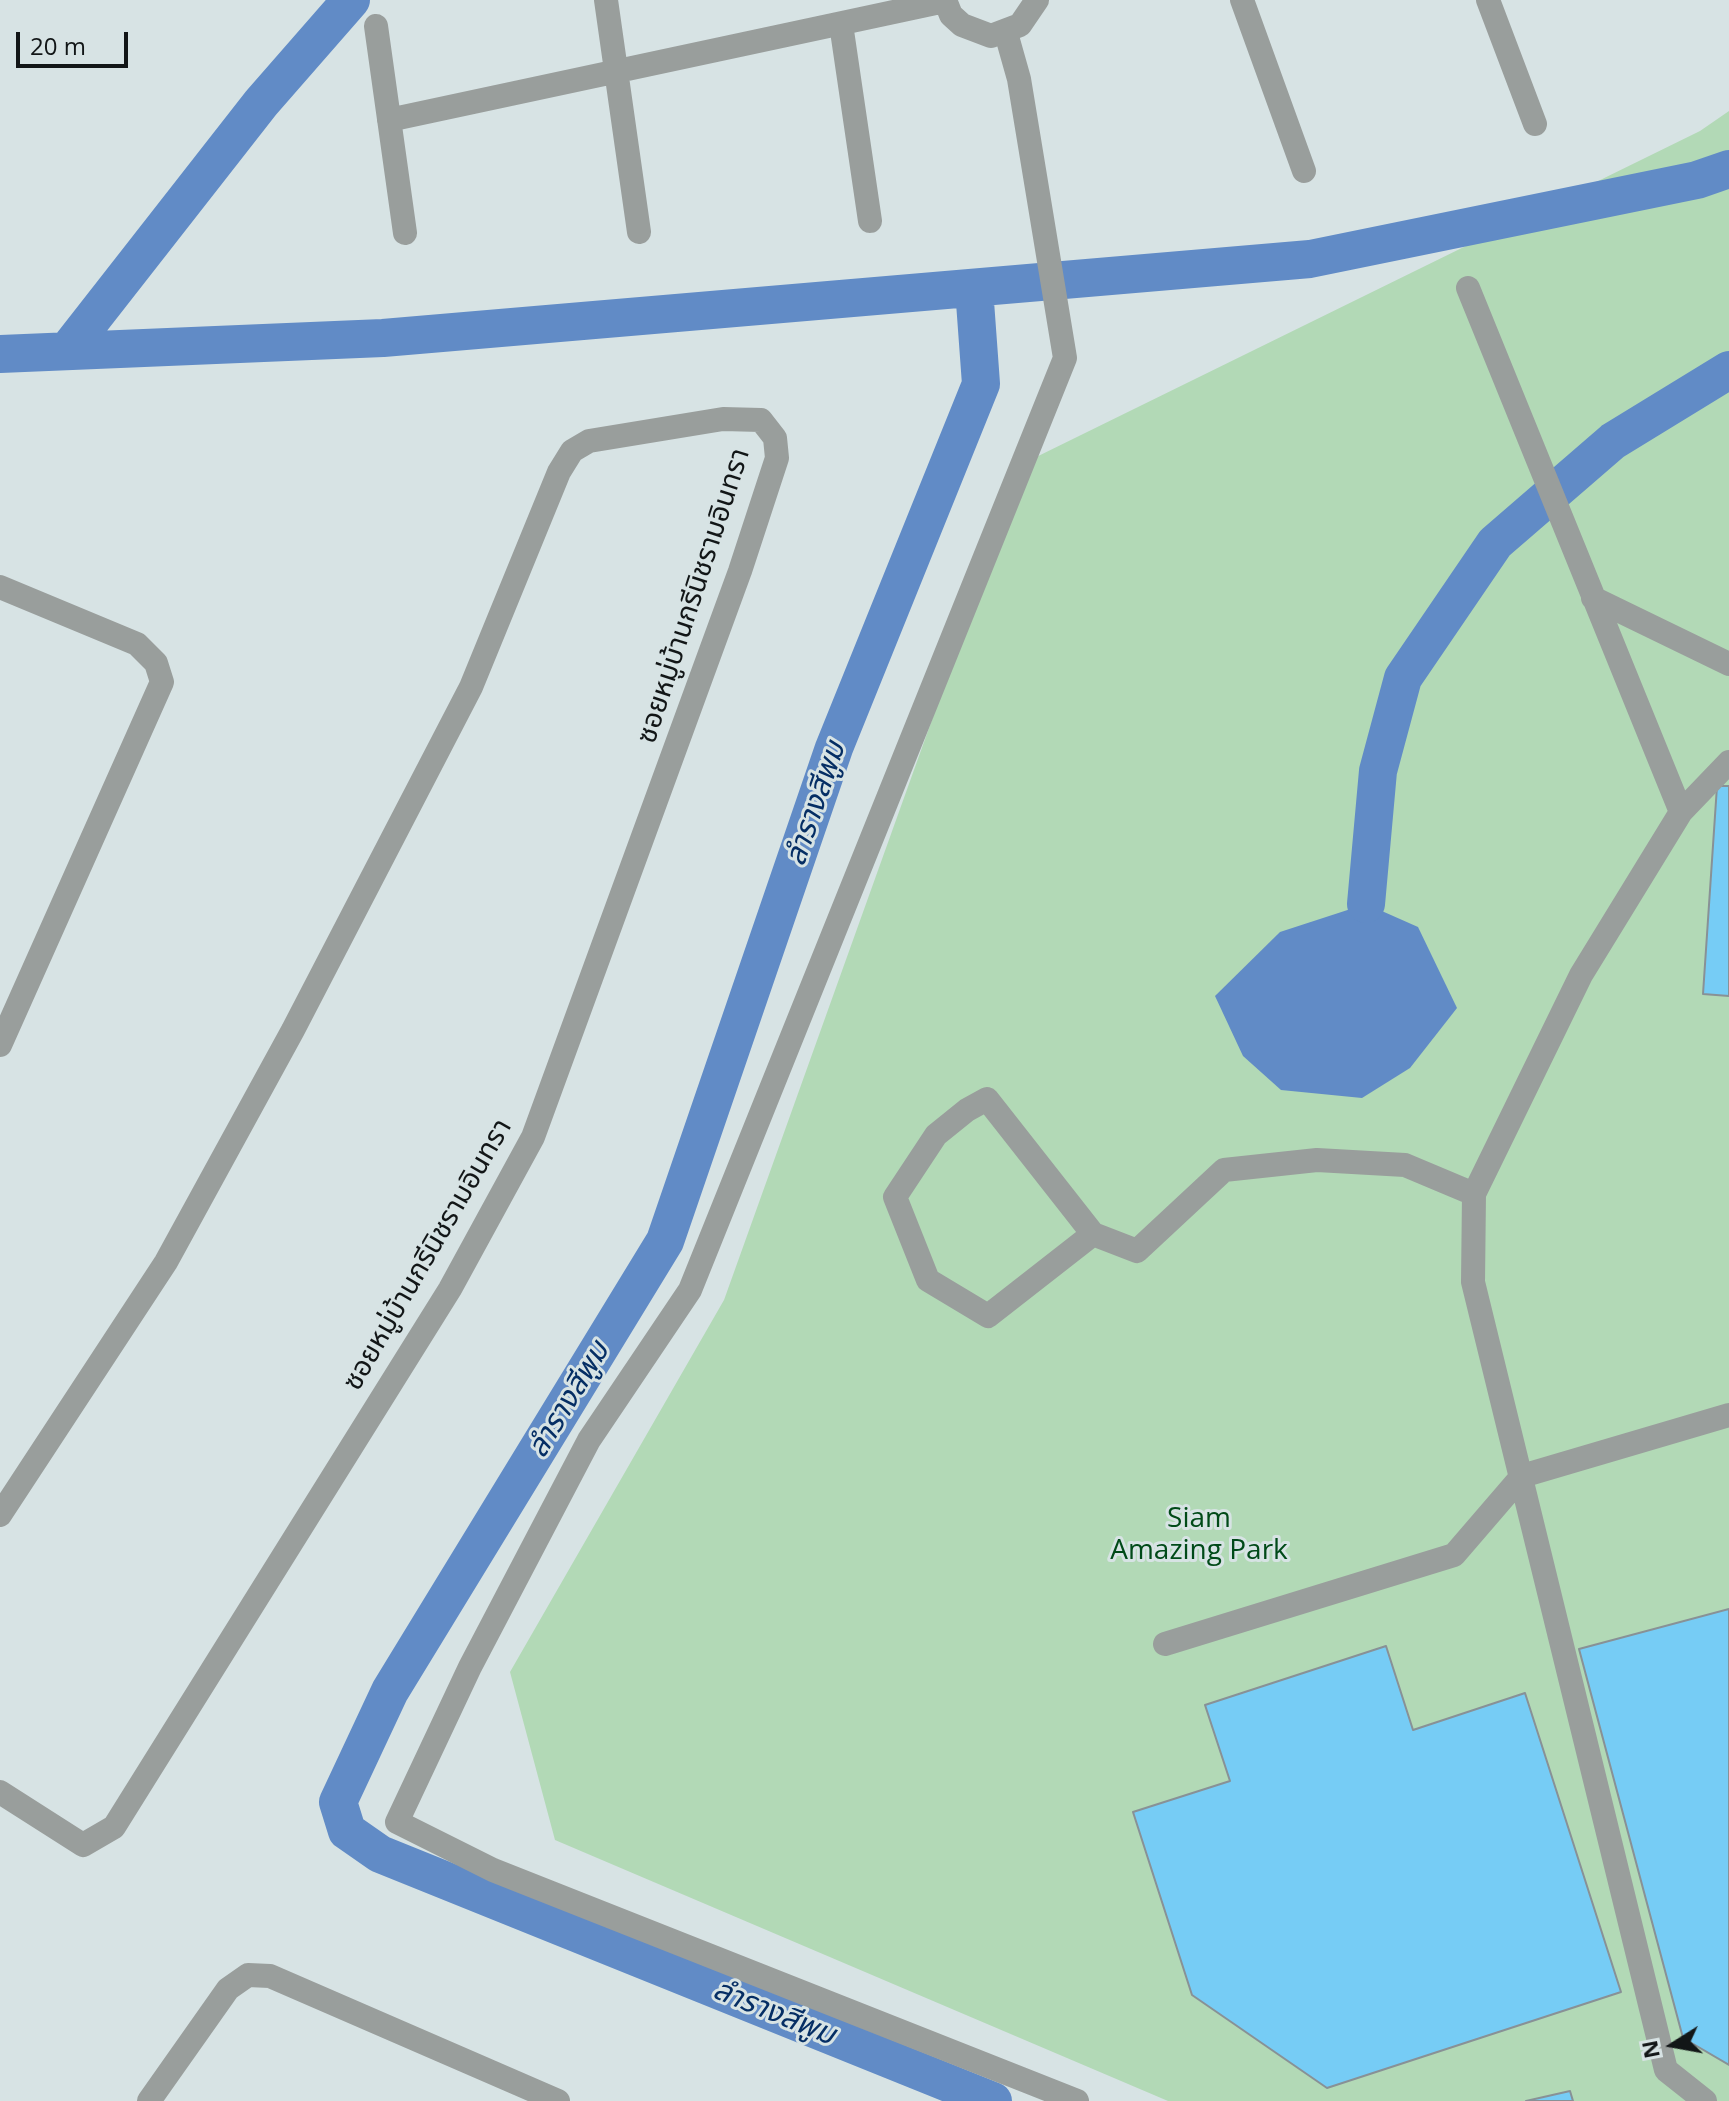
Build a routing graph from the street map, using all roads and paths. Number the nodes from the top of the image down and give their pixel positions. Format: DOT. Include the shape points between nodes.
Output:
graph roads {
  1 [pos="606,0"];
  2 [pos="945,0"];
  3 [pos="1037,0"];
  4 [pos="1242,0"];
  5 [pos="1488,0"];
  6 [pos="841,24"];
  7 [pos="376,26"];
  8 [pos="1006,33"];
  9 [pos="617,73"];
  10 [pos="389,120"];
  11 [pos="1535,124"];
  12 [pos="1304,171"];
  13 [pos="870,221"];
  14 [pos="639,232"];
  15 [pos="405,233"];
  16 [pos="1468,288"];
  17 [pos="0,587"];
  18 [pos="1593,598"];
  19 [pos="1729,664"];
  20 [pos="1729,762"];
  21 [pos="1681,812"];
  22 [pos="0,1045"];
  23 [pos="1474,1194"];
  24 [pos="1093,1234"];
  25 [pos="1729,1415"];
  26 [pos="1522,1476"];
  27 [pos="0,1515"];
  28 [pos="1165,1644"];
  29 [pos="0,1792"];
  30 [pos="149,2101"];
  31 [pos="558,2101"];
  32 [pos="1077,2101"];
  33 [pos="1705,2101"];
  1 -- 9 [label="street"];
  2 -- 6 [label="street"];
  2 -- 8 [label="street" via="951,15 976,32"];
  3 -- 8 [label="street" via="1020,25"];
  4 -- 12 [label="street"];
  5 -- 11 [label="street"];
  6 -- 9 [label="street"];
  6 -- 13 [label="street"];
  7 -- 10 [label="street"];
  8 -- 32 [label="street" via="1019,79 1065,358 690,1290 589,1440 470,1667 397,1822 493,1870"];
  9 -- 10 [label="street"];
  9 -- 14 [label="street"];
  10 -- 15 [label="street"];
  16 -- 18 [label="street"];
  17 -- 22 [label="street" via="137,644 156,663 162,682"];
  18 -- 19 [label="street"];
  18 -- 21 [label="street"];
  20 -- 21 [label="street"];
  21 -- 23 [label="street" via="1581,975"];
  23 -- 24 [label="street" via="1405,1165 1317,1160 1224,1170 1137,1251"];
  23 -- 26 [label="street" via="1473,1282"];
  24 -- 24 [label="street" via="987,1099 936,1135 895,1197 928,1280 988,1316"];
  25 -- 26 [label="street"];
  26 -- 28 [label="street" via="1454,1555"];
  26 -- 33 [label="street" via="1666,2070"];
  27 -- 29 [label="street, ซอยหมู่บ้านกรีนิชรามอินทรา" via="166,1262 293,1030 471,687 572,451 589,441 723,419 761,420 775,438 777,458 740,571 533,1137 465,1261 114,1827 83,1845"];
  30 -- 31 [label="street" via="228,1989 248,1975 270,1976"];
}
